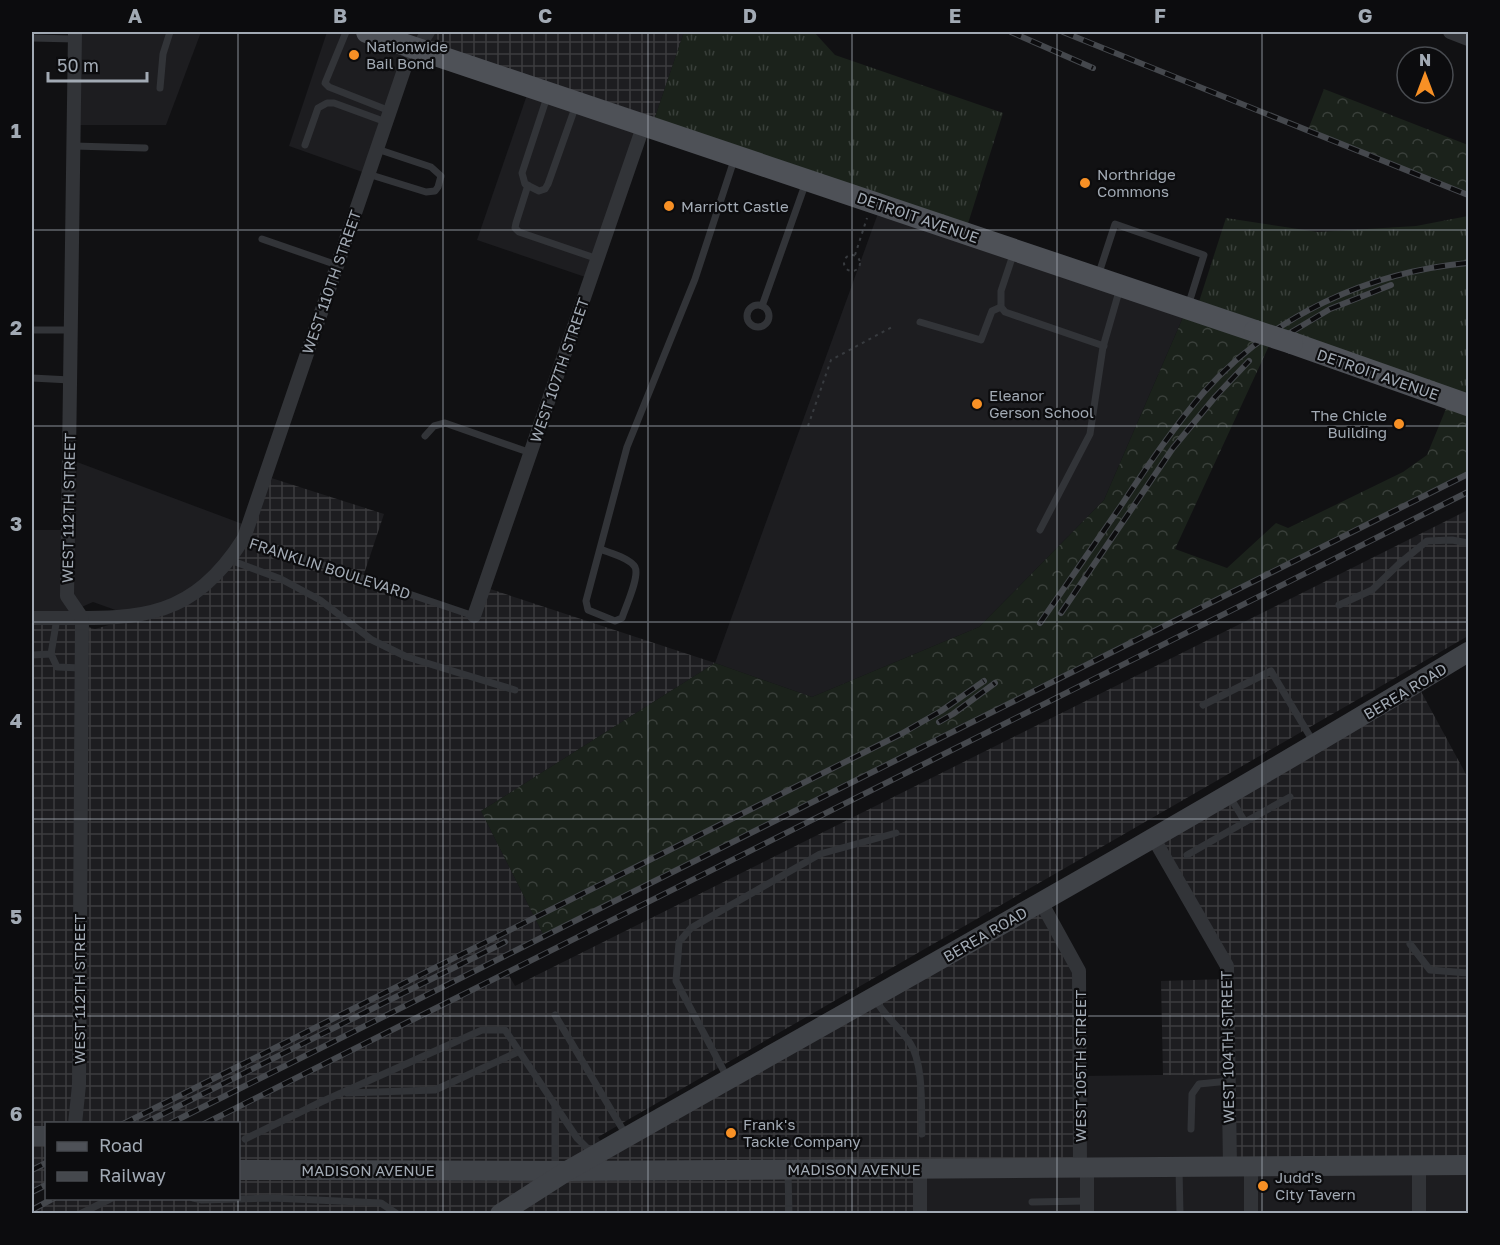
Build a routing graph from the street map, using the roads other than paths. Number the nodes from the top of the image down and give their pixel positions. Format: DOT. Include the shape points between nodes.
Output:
graph roads {
  1 [pos="170,32"];
  2 [pos="346,32"];
  3 [pos="367,32"];
  4 [pos="1450,32"];
  5 [pos="75,35"];
  6 [pos="32,38"];
  7 [pos="1468,39"];
  8 [pos="423,40"];
  9 [pos="160,88"];
  10 [pos="549,92"];
  11 [pos="578,102"];
  12 [pos="388,117"];
  13 [pos="644,124"];
  14 [pos="305,145"];
  15 [pos="74,146"];
  16 [pos="145,148"];
  17 [pos="377,148"];
  18 [pos="736,155"];
  19 [pos="368,174"];
  20 [pos="807,180"];
  21 [pos="528,185"];
  22 [pos="262,239"];
  23 [pos="1015,250"];
  24 [pos="598,259"];
  25 [pos="337,265"];
  26 [pos="1097,278"];
  27 [pos="1120,286"];
  28 [pos="762,306"];
  29 [pos="1001,307"];
  30 [pos="1187,308"];
  31 [pos="920,322"];
  32 [pos="32,330"];
  33 [pos="71,330"];
  34 [pos="1104,346"];
  35 [pos="32,378"];
  36 [pos="70,380"];
  37 [pos="1468,405"];
  38 [pos="425,435"];
  39 [pos="531,453"];
  40 [pos="1040,530"];
  41 [pos="244,538"];
  42 [pos="1468,543"];
  43 [pos="600,549"];
  44 [pos="230,560"];
  45 [pos="1339,605"];
  46 [pos="474,616"];
  47 [pos="32,618"];
  48 [pos="57,618"];
  49 [pos="82,618"];
  50 [pos="1468,653"];
  51 [pos="51,654"];
  52 [pos="32,655"];
  53 [pos="81,668"];
  54 [pos="515,690"];
  55 [pos="1203,705"];
  56 [pos="1315,745"];
  57 [pos="1228,795"];
  58 [pos="1290,797"];
  59 [pos="1245,822"];
  60 [pos="896,833"];
  61 [pos="1154,838"];
  62 [pos="1186,855"];
  63 [pos="1041,902"];
  64 [pos="1410,944"];
  65 [pos="1468,974"];
  66 [pos="874,997"];
  67 [pos="555,1016"];
  68 [pos="519,1051"];
  69 [pos="728,1080"];
  70 [pos="1228,1081"];
  71 [pos="342,1093"];
  72 [pos="555,1104"];
  73 [pos="75,1122"];
  74 [pos="1191,1129"];
  75 [pos="922,1134"];
  76 [pos="627,1137"];
  77 [pos="245,1139"];
  78 [pos="594,1156"];
  79 [pos="1419,1165"];
  80 [pos="1468,1165"];
  81 [pos="1251,1166"];
  82 [pos="1083,1167"];
  83 [pos="1179,1167"];
  84 [pos="1230,1167"];
  85 [pos="920,1169"];
  86 [pos="240,1170"];
  87 [pos="788,1170"];
  88 [pos="561,1171"];
  89 [pos="240,1199"];
  90 [pos="108,1200"];
  91 [pos="1032,1202"];
  92 [pos="1087,1207"];
  93 [pos="80,1214"];
  94 [pos="397,1214"];
  95 [pos="500,1214"];
  96 [pos="789,1214"];
  97 [pos="920,1214"];
  98 [pos="1180,1214"];
  99 [pos="1251,1214"];
  100 [pos="1419,1214"];
  1 -- 9 [label="lane" via="163,54"];
  2 -- 12 [label="lane" via="325,83"];
  3 -- 8 [label="main road, DETROIT AVENUE"];
  4 -- 7 [label="street"];
  5 -- 6 [label="lane"];
  5 -- 15 [label="street, WEST 112TH STREET"];
  8 -- 10 [label="main road, DETROIT AVENUE"];
  8 -- 12 [label="street, WEST 110TH STREET" via="405,67"];
  10 -- 11 [label="main road, DETROIT AVENUE"];
  10 -- 21 [label="lane" via="522,173"];
  11 -- 13 [label="main road, DETROIT AVENUE"];
  11 -- 21 [label="lane" via="545,189 540,191"];
  12 -- 14 [label="lane" via="327,103 318,108"];
  12 -- 17 [label="street, WEST 110TH STREET"];
  13 -- 18 [label="main road, DETROIT AVENUE"];
  13 -- 24 [label="street, WEST 107TH STREET"];
  15 -- 16 [label="lane"];
  15 -- 33 [label="street, WEST 112TH STREET"];
  17 -- 19 [label="street, WEST 110TH STREET"];
  17 -- 19 [label="lane" via="438,171 438,187 426,192"];
  18 -- 20 [label="main road, DETROIT AVENUE"];
  18 -- 43 [label="lane" via="695,279 627,447"];
  19 -- 25 [label="street, WEST 110TH STREET"];
  20 -- 23 [label="main road, DETROIT AVENUE"];
  20 -- 28 [label="lane"];
  21 -- 24 [label="lane" via="515,228"];
  22 -- 25 [label="lane"];
  23 -- 26 [label="main road, DETROIT AVENUE"];
  23 -- 29 [label="lane" via="1001,291"];
  24 -- 39 [label="street, WEST 107TH STREET"];
  25 -- 41 [label="street, WEST 110TH STREET"];
  26 -- 27 [label="main road, DETROIT AVENUE"];
  26 -- 30 [label="lane" via="1115,224 1204,255"];
  27 -- 30 [label="main road, DETROIT AVENUE"];
  27 -- 34 [label="lane"];
  29 -- 31 [label="lane" via="992,311 981,340"];
  29 -- 34 [label="lane" via="1005,312"];
  30 -- 37 [label="main road, DETROIT AVENUE, bridge"];
  32 -- 33 [label="lane"];
  33 -- 36 [label="street, WEST 112TH STREET"];
  34 -- 40 [label="lane" via="1090,434"];
  35 -- 36 [label="lane"];
  36 -- 49 [label="street, WEST 112TH STREET" via="67,596"];
  38 -- 39 [label="lane" via="434,426 445,423"];
  39 -- 46 [label="street, WEST 107TH STREET"];
  41 -- 44 [label="street, FRANKLIN BOULEVARD"];
  41 -- 46 [label="lane, FRANKLIN BOULEVARD"];
  42 -- 45 [label="lane" via="1427,541 1372,590"];
  43 -- 43 [label="lane" via="586,601 588,610 615,621 622,618 637,576 630,562"];
  44 -- 49 [label="street, FRANKLIN BOULEVARD" via="214,578 174,606 135,617"];
  44 -- 54 [label="lane" via="281,579 320,600 372,640 407,657"];
  47 -- 48 [label="street, FRANKLIN BOULEVARD"];
  48 -- 49 [label="street, FRANKLIN BOULEVARD"];
  48 -- 51 [label="lane"];
  49 -- 53 [label="street, WEST 112TH STREET"];
  50 -- 56 [label="main road, BEREA ROAD"];
  51 -- 52 [label="lane"];
  51 -- 53 [label="lane" via="57,667"];
  53 -- 73 [label="street, WEST 112TH STREET" via="79,1085"];
  55 -- 56 [label="lane" via="1271,671"];
  56 -- 57 [label="main road, BEREA ROAD"];
  57 -- 59 [label="lane"];
  57 -- 61 [label="main road, BEREA ROAD"];
  58 -- 59 [label="lane"];
  59 -- 62 [label="lane"];
  60 -- 69 [label="lane" via="820,854 691,928 679,942 676,981"];
  61 -- 63 [label="main road, BEREA ROAD"];
  61 -- 70 [label="street, WEST 104TH STREET" via="1227,966"];
  63 -- 66 [label="main road, BEREA ROAD"];
  63 -- 82 [label="street, WEST 105TH STREET" via="1079,971"];
  64 -- 65 [label="lane" via="1430,970"];
  66 -- 69 [label="main road, BEREA ROAD"];
  66 -- 75 [label="lane" via="882,1013 910,1043 918,1065"];
  67 -- 76 [label="lane"];
  68 -- 71 [label="lane" via="435,1090"];
  68 -- 71 [label="lane" via="505,1030 482,1030"];
  68 -- 72 [label="lane"];
  69 -- 76 [label="main road, BEREA ROAD"];
  70 -- 74 [label="lane" via="1198,1084 1192,1094"];
  70 -- 84 [label="street, WEST 104TH STREET"];
  71 -- 77 [label="lane"];
  72 -- 78 [label="lane"];
  72 -- 88 [label="lane"];
  76 -- 78 [label="main road, BEREA ROAD"];
  78 -- 88 [label="main road, BEREA ROAD"];
  79 -- 80 [label="main road, MADISON AVENUE"];
  79 -- 81 [label="main road, MADISON AVENUE"];
  79 -- 100 [label="street"];
  81 -- 84 [label="main road, MADISON AVENUE"];
  81 -- 99 [label="street"];
  82 -- 83 [label="main road, MADISON AVENUE"];
  82 -- 85 [label="main road, MADISON AVENUE"];
  82 -- 92 [label="street, WEST 105TH STREET"];
  83 -- 84 [label="main road, MADISON AVENUE"];
  83 -- 98 [label="lane"];
  85 -- 87 [label="main road, MADISON AVENUE"];
  85 -- 97 [label="street"];
  86 -- 88 [label="main road, MADISON AVENUE"];
  87 -- 88 [label="main road, MADISON AVENUE"];
  87 -- 96 [label="lane"];
  88 -- 95 [label="main road, BEREA ROAD"];
  89 -- 94 [label="lane" via="381,1203"];
  90 -- 93 [label="lane"];
  91 -- 92 [label="lane"];
}
